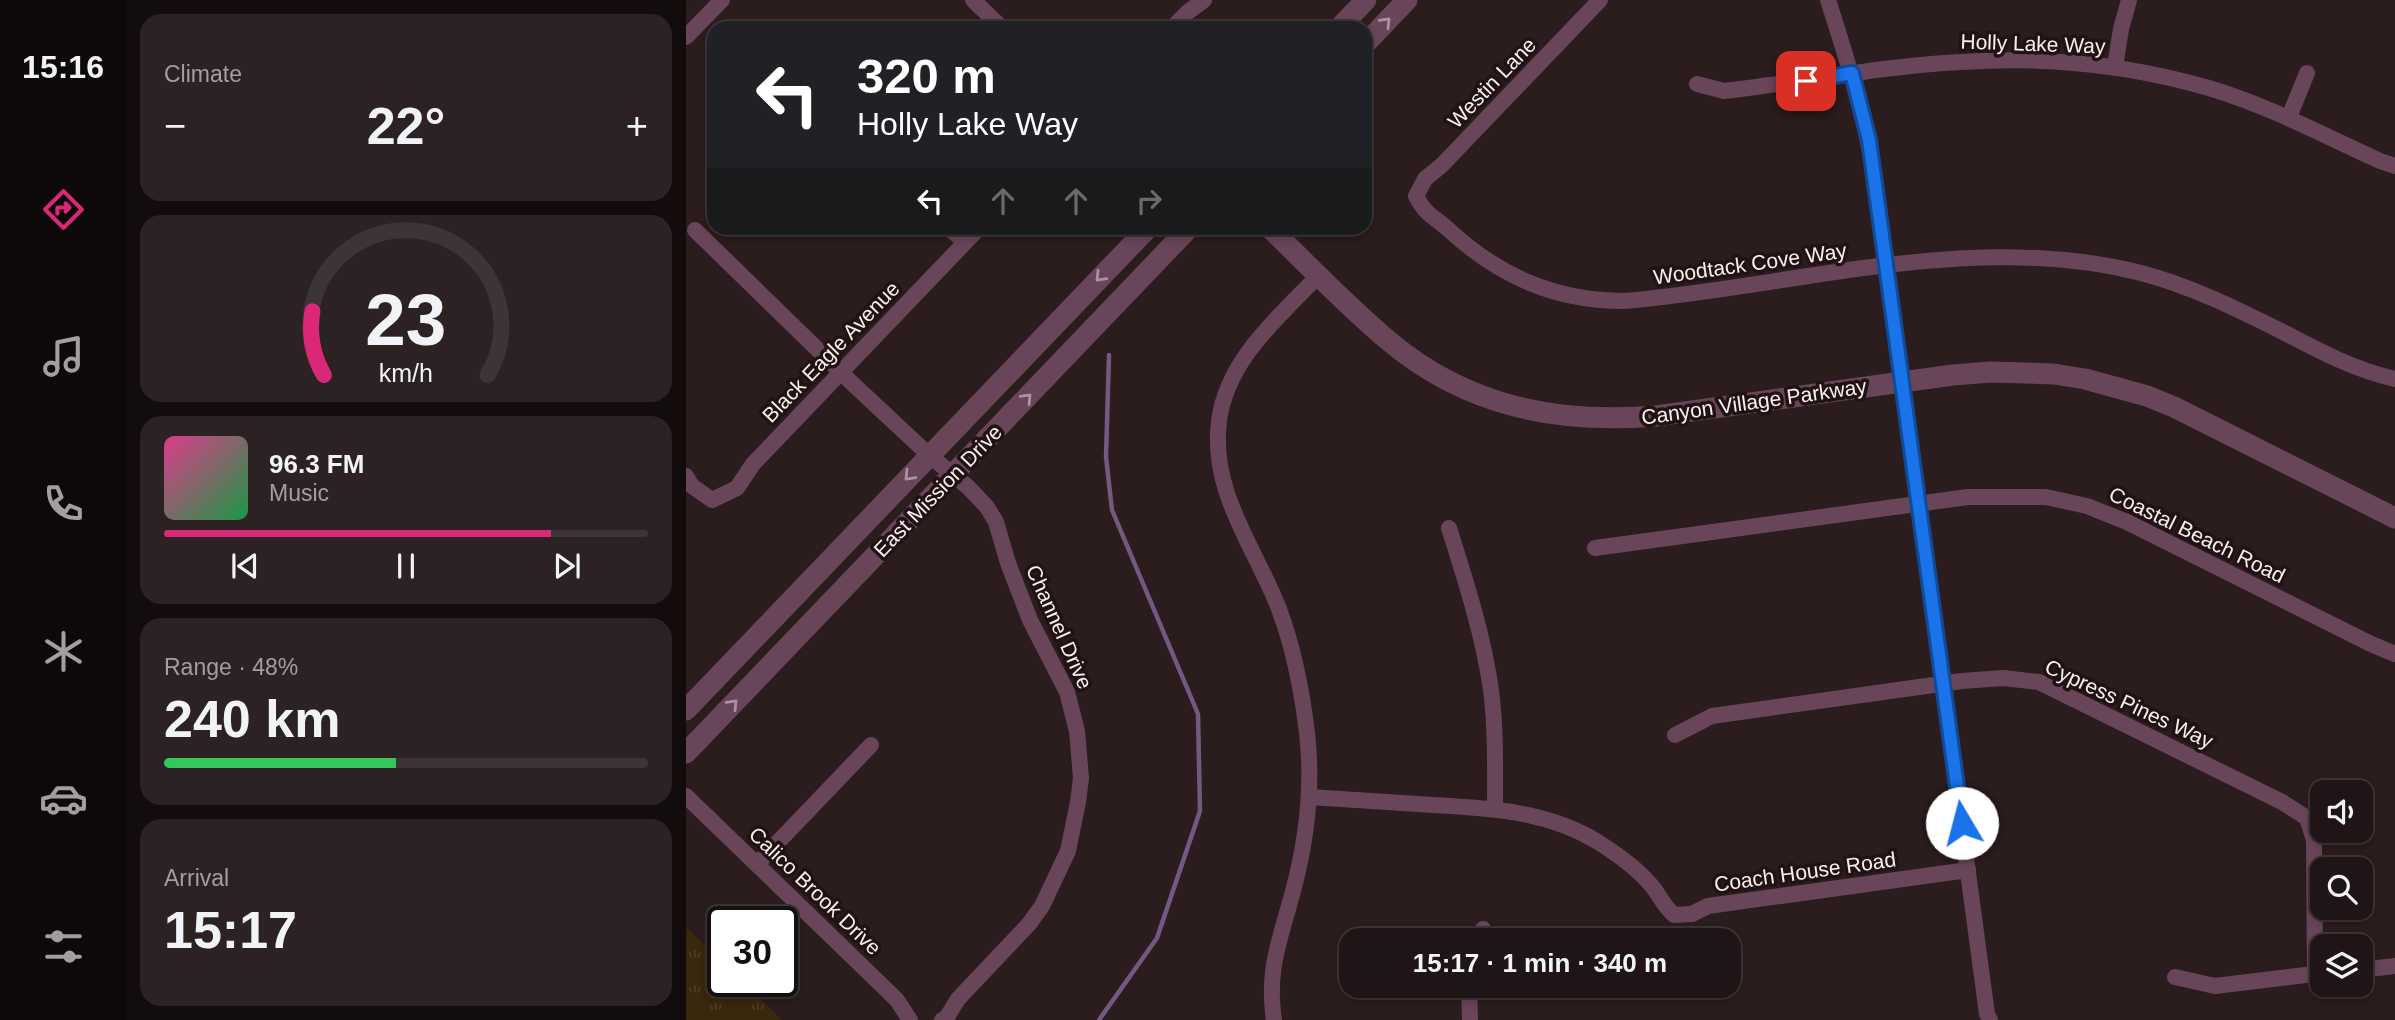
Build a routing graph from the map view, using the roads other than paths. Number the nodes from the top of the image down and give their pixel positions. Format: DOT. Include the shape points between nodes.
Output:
graph roads {
  1 [pos="722,0"];
  2 [pos="973,0"];
  3 [pos="1204,0"];
  4 [pos="1366,0"];
  5 [pos="1407,0"];
  6 [pos="1600,0"];
  7 [pos="1828,0"];
  8 [pos="2129,0"];
  9 [pos="995,21"];
  10 [pos="1179,21"];
  11 [pos="1346,21"];
  12 [pos="686,37"];
  13 [pos="1372,37"];
  14 [pos="2115,67"];
  15 [pos="1852,73"];
  16 [pos="2307,73"];
  17 [pos="1697,84"];
  18 [pos="2289,117"];
  19 [pos="2395,166"];
  20 [pos="1416,196"];
  21 [pos="695,230"];
  22 [pos="958,235"];
  23 [pos="972,235"];
  24 [pos="1140,235"];
  25 [pos="1182,235"];
  26 [pos="1277,235"];
  27 [pos="965,242"];
  28 [pos="1886,267"];
  29 [pos="1319,275"];
  30 [pos="841,372"];
  31 [pos="2395,379"];
  32 [pos="1902,382"];
  33 [pos="929,455"];
  34 [pos="686,475"];
  35 [pos="954,475"];
  36 [pos="1919,505"];
  37 [pos="2395,518"];
  38 [pos="1449,528"];
  39 [pos="1595,548"];
  40 [pos="2395,654"];
  41 [pos="1943,684"];
  42 [pos="686,710"];
  43 [pos="1675,735"];
  44 [pos="871,745"];
  45 [pos="686,753"];
  46 [pos="686,796"];
  47 [pos="1310,797"];
  48 [pos="1494,808"];
  49 [pos="757,864"];
  50 [pos="1968,870"];
  51 [pos="2318,934"];
  52 [pos="2395,966"];
  53 [pos="2373,969"];
  54 [pos="2310,974"];
  55 [pos="2175,977"];
  56 [pos="1469,998"];
  57 [pos="910,1020"];
  58 [pos="943,1020"];
  59 [pos="1274,1020"];
  60 [pos="1470,1020"];
  61 [pos="1990,1020"];
  1 -- 12 [label="street"];
  2 -- 9 [label="street"];
  3 -- 10 [label="street"];
  4 -- 11 [label="street"];
  13 -- 5 [label="street, one-way"];
  6 -- 20 [label="street, Westin Lane" via="1425,180"];
  7 -- 15 [label="street"];
  8 -- 14 [label="street"];
  14 -- 15 [label="street, Holly Lake Way" via="1992,60"];
  14 -- 18 [label="street, Holly Lake Way" via="2206,88"];
  15 -- 17 [label="street, Holly Lake Way" via="1724,91"];
  15 -- 28 [label="street" via="1869,140"];
  16 -- 18 [label="street"];
  18 -- 19 [label="street, Holly Lake Way"];
  20 -- 28 [label="street, Woodtack Cove Way" via="1425,213 1499,269 1556,293 1597,301 1651,299"];
  21 -- 30 [label="street, Channel Drive"];
  22 -- 27 [label="street"];
  23 -- 27 [label="street, Black Eagle Avenue"];
  24 -- 33 [label="street, East Mission Drive, one-way"];
  35 -- 25 [label="street, East Mission Drive, one-way"];
  26 -- 29 [label="street, Canyon Village Parkway"];
  27 -- 30 [label="street, Black Eagle Avenue"];
  28 -- 31 [label="street, Woodtack Cove Way" via="2014,256 2138,272 2213,298 2337,360"];
  28 -- 32 [label="street"];
  29 -- 32 [label="street, Canyon Village Parkway" via="1390,342 1435,374 1492,399 1548,414 1596,419 1656,416"];
  29 -- 47 [label="street" via="1246,355 1223,400 1218,436 1228,500 1275,599 1296,663 1308,737"];
  30 -- 33 [label="street, Channel Drive"];
  30 -- 34 [label="street, Black Eagle Avenue" via="753,464 737,488 712,500 692,486"];
  32 -- 36 [label="street"];
  32 -- 37 [label="street, Canyon Village Parkway" via="2023,372 2115,386 2174,407"];
  33 -- 35 [label="street, Channel Drive"];
  33 -- 42 [label="street, East Mission Drive, one-way"];
  45 -- 35 [label="street, East Mission Drive, one-way"];
  35 -- 58 [label="street, Channel Drive" via="978,496 996,522 1030,620 1068,692 1081,778 1068,850 1042,906"];
  36 -- 39 [label="street, Coastal Beach Road"];
  36 -- 40 [label="street, Coastal Beach Road" via="1998,495 2046,497 2087,506"];
  36 -- 41 [label="street"];
  38 -- 48 [label="street" via="1472,598 1486,663 1493,721"];
  41 -- 43 [label="street, Cypress Pines Way" via="1712,716"];
  41 -- 50 [label="street"];
  41 -- 51 [label="street, Cypress Pines Way" via="2003,678 2039,682 2306,818 2314,840"];
  44 -- 49 [label="street"];
  46 -- 49 [label="street, Calico Brook Drive"];
  47 -- 48 [label="street, Coach House Road"];
  47 -- 59 [label="street" via="1300,861 1274,960"];
  48 -- 50 [label="street, Coach House Road" via="1555,822 1598,842 1633,868 1674,915 1692,914 1708,906"];
  49 -- 57 [label="street, Calico Brook Drive" via="897,1000"];
  50 -- 61 [label="street"];
  52 -- 53 [label="street"];
  54 -- 55 [label="street" via="2215,986"];
  56 -- 60 [label="street"];
}
